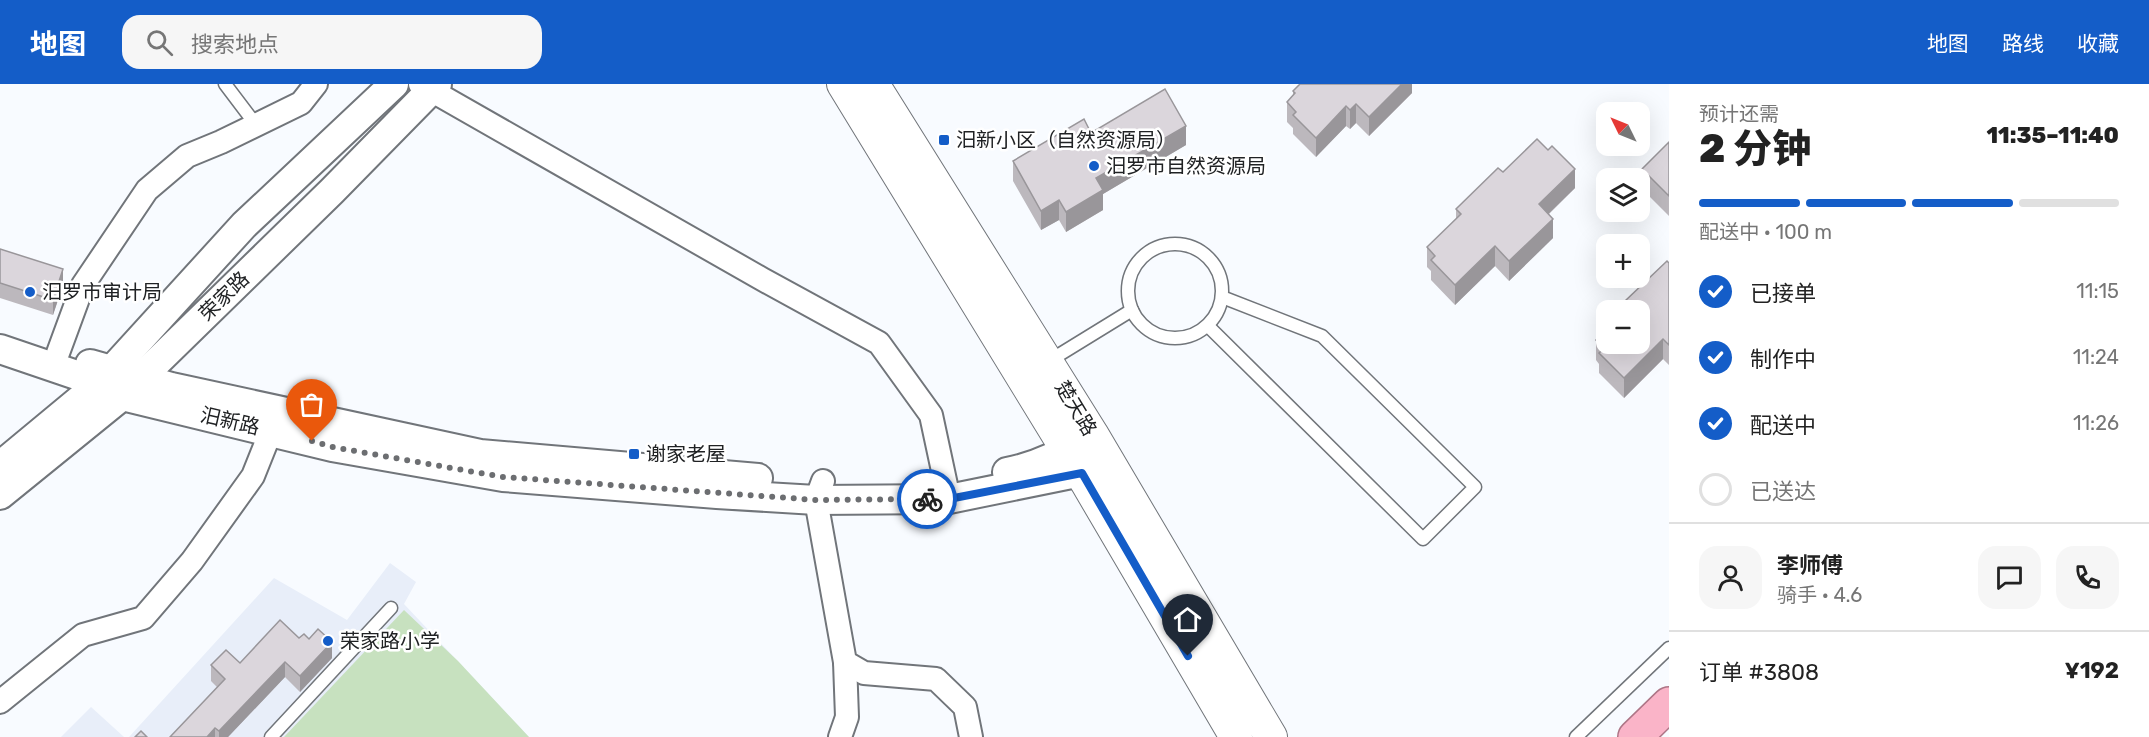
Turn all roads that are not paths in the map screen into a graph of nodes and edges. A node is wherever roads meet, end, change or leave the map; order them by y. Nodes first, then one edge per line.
1 (225, 84) edge
2 (316, 84) edge
3 (394, 84) edge
4 (843, 84) edge
5 (873, 84) edge
6 (429, 86) edge
7 (256, 125) junction
8 (1222, 297) junction
9 (1132, 310) junction
10 (1208, 326) junction
11 (0, 332) edge
12 (0, 349) edge
13 (58, 353) junction
14 (1036, 369) junction
15 (118, 382) junction
16 (271, 431) junction
17 (1088, 456) junction
18 (0, 466) edge
19 (820, 491) junction
20 (948, 491) junction
21 (0, 495) edge
22 (391, 608) dead end
23 (1669, 648) edge
24 (845, 662) junction
25 (0, 702) edge
26 (1669, 704) edge
27 (271, 737) edge
28 (840, 737) edge
29 (971, 737) edge
30 (1236, 737) edge
31 (1271, 737) edge
32 (1576, 737) edge
33 (1635, 737) edge

1 - 7 lane
2 - 7 street
3 - 15 street
4 - 14 main road, 楚天路
5 - 14 main road, 楚天路
6 - 15 street, 荣家路
6 - 20 street
7 - 13 street
8 - 9 lane
8 - 10 lane
8 - 10 lane
9 - 10 lane
9 - 14 lane
11 - 13 street
12 - 15 street, 汨新路
13 - 15 street
14 - 17 main road, 楚天路
15 - 16 street, 汨新路
15 - 18 street, 荣家路
15 - 19 street
15 - 21 street, 荣家路
16 - 19 street, 汨新路
16 - 25 street
17 - 20 street, 汨新路
17 - 30 main road, 楚天路
17 - 31 main road, 楚天路
19 - 20 street, 汨新路
19 - 24 street
22 - 27 lane
23 - 32 lane
24 - 28 street
24 - 29 street
26 - 33 highway

